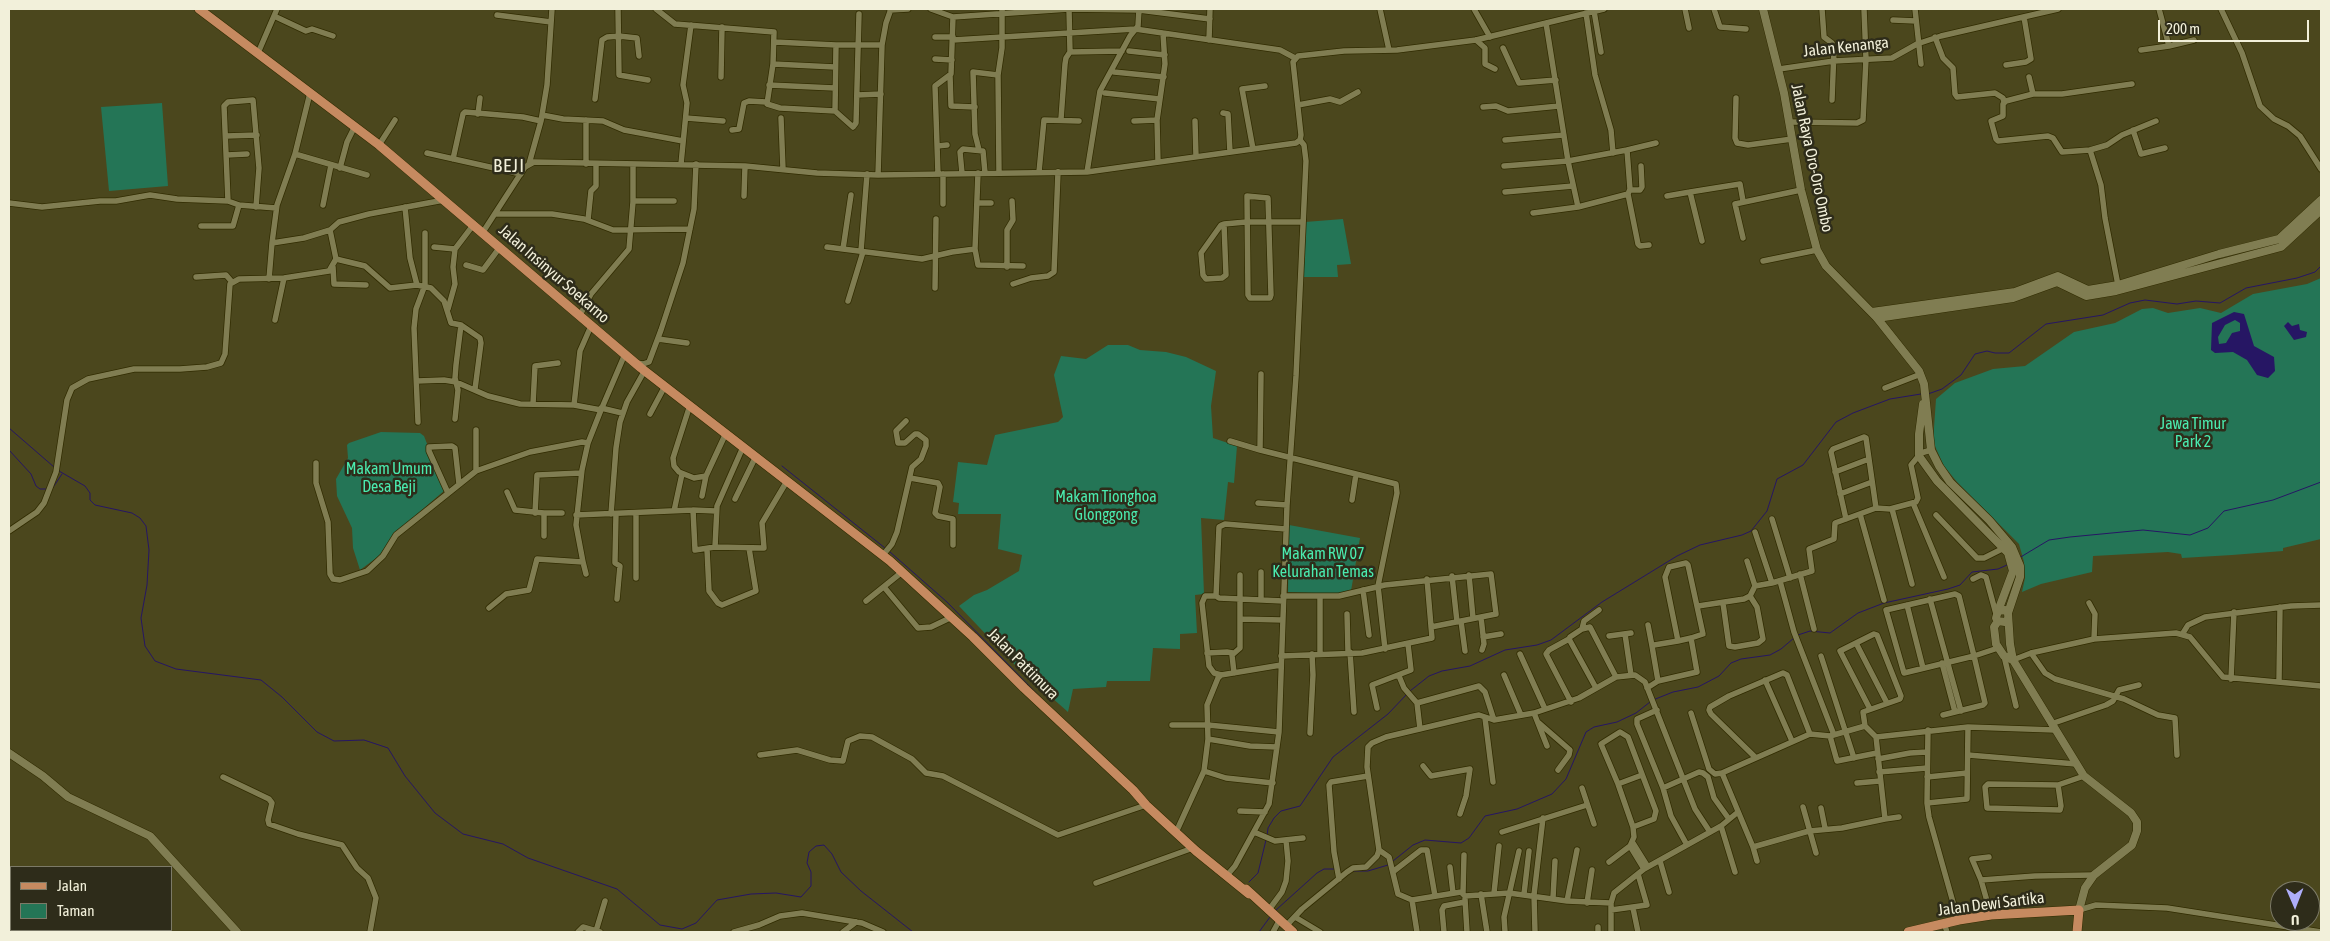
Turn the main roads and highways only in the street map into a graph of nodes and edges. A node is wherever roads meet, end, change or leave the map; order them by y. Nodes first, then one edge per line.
1 (199, 9) edge
2 (1763, 9) edge
3 (2321, 200) edge
4 (2321, 210) edge
5 (2173, 272) junction
6 (2161, 275) junction
7 (2017, 294) junction
8 (1875, 315) junction
9 (1924, 394) junction
10 (887, 554) joint
11 (2015, 561) junction
12 (1997, 615) junction
13 (2008, 617) junction
14 (2013, 660) junction
15 (9, 753) edge
16 (1133, 790) junction
17 (1249, 894) junction
18 (2079, 910) junction
19 (1286, 920) edge
20 (237, 932) edge
21 (1908, 932) edge
22 (2076, 932) edge

1 - 10 main road, Jalan Insinyur Soekarno
2 - 8 main road, Jalan Raya Oro-Oro Ombo
3 - 5 main road
4 - 5 main road
5 - 6 main road
6 - 7 main road
6 - 7 main road
7 - 8 main road
8 - 9 main road, Jalan Raya Oro-Oro Ombo
9 - 11 main road, Jalan Raya Oro-Oro Ombo
9 - 11 main road, Jalan Raya Oro-Oro Ombo
10 - 16 main road, Jalan Pattimura
11 - 12 main road
11 - 13 main road
12 - 13 main road
12 - 13 main road
12 - 14 main road
13 - 14 main road
14 - 18 main road
15 - 20 main road
16 - 17 main road, Jalan Pattimura
16 - 17 main road, Jalan Pattimura
17 - 19 main road, Jalan Pattimura
18 - 21 main road, Jalan Dewi Sartika
18 - 22 main road

